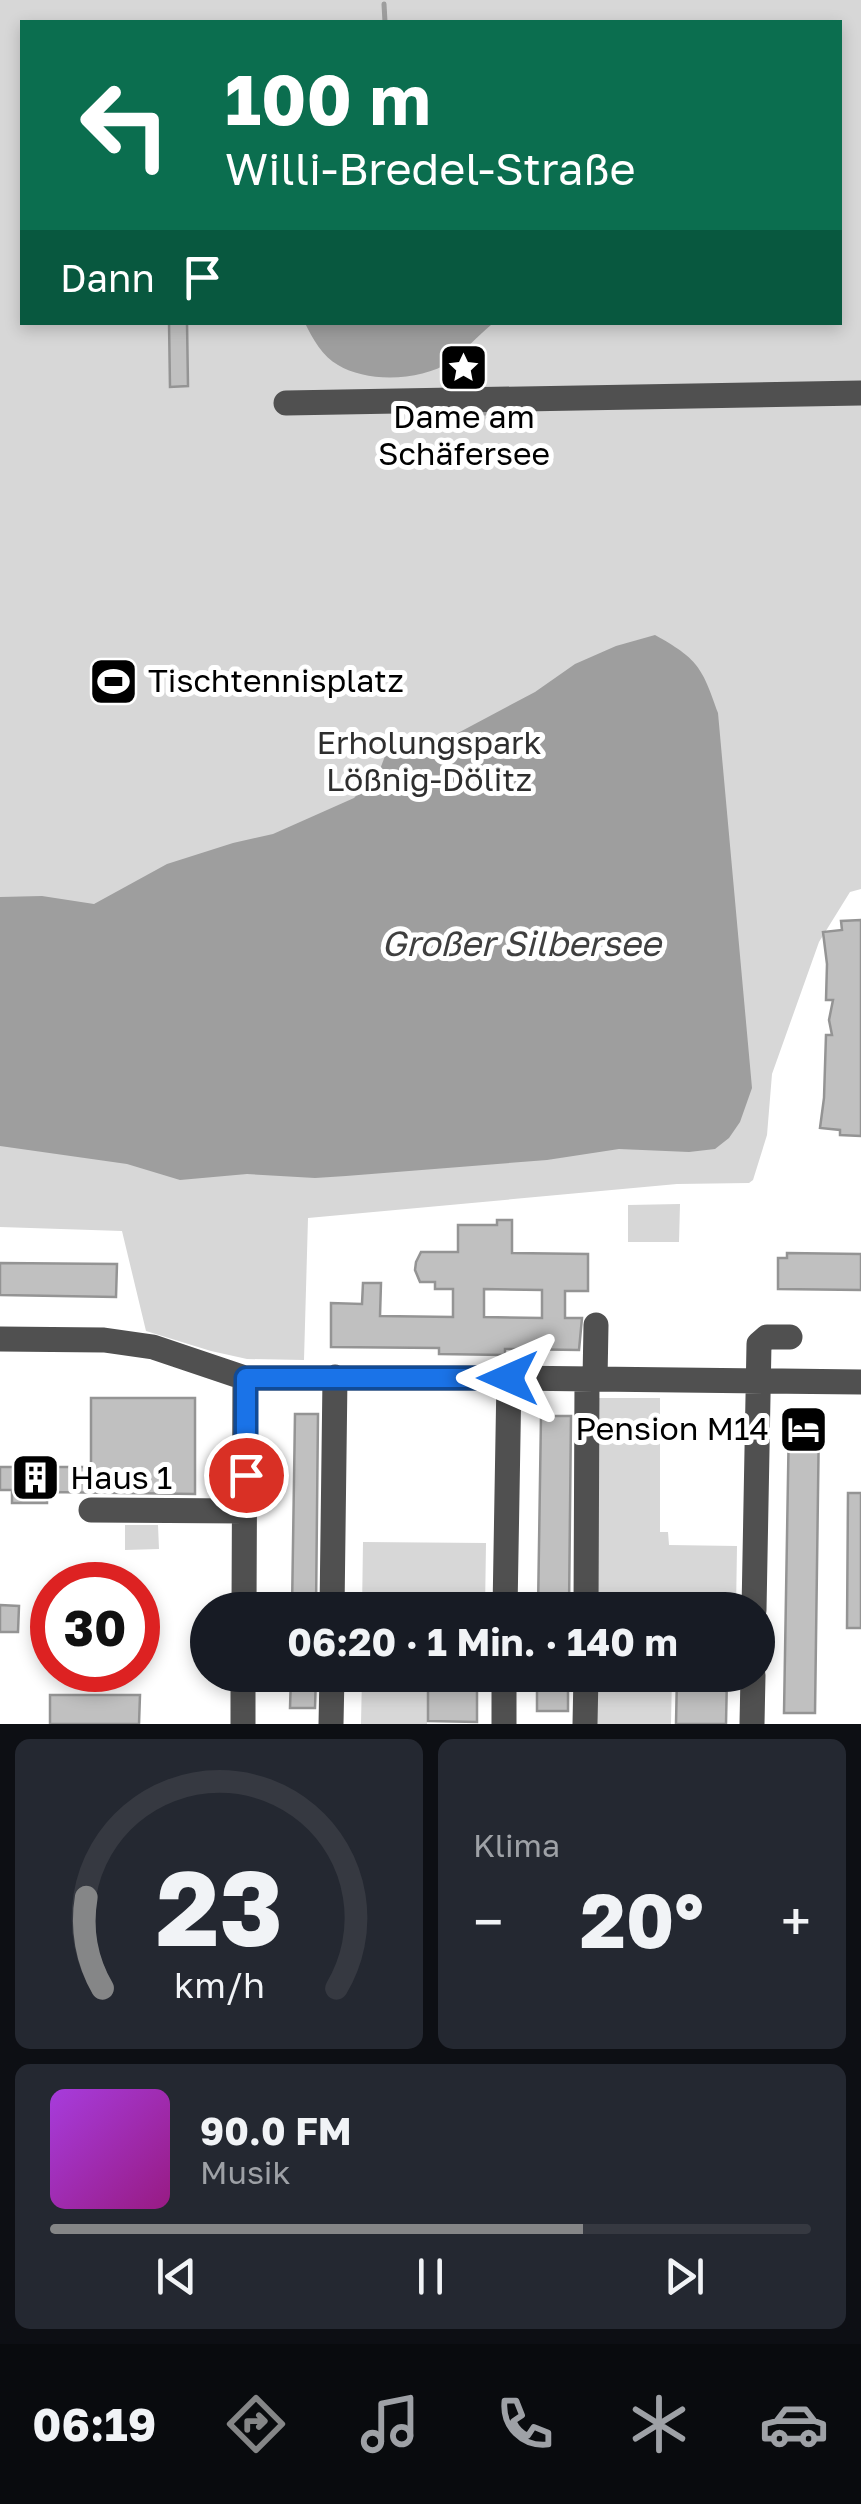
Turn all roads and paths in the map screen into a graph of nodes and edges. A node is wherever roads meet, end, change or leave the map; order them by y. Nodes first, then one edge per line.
1 (861, 393) edge
2 (286, 404) dead end
3 (596, 1325) dead end
4 (790, 1337) dead end
5 (0, 1338) edge
6 (246, 1378) junction
7 (335, 1378) junction
8 (508, 1378) junction
9 (591, 1378) junction
10 (757, 1381) junction
11 (861, 1382) edge
12 (91, 1510) dead end
13 (245, 1510) junction
14 (244, 1592) edge
15 (332, 1592) edge
16 (505, 1592) edge
17 (586, 1592) edge
18 (754, 1592) edge
19 (243, 1692) edge
20 (332, 1692) edge
21 (504, 1692) edge
22 (586, 1692) edge
23 (753, 1692) edge
24 (243, 1724) edge
25 (331, 1724) edge
26 (504, 1724) edge
27 (585, 1724) edge
28 (752, 1724) edge

1 - 2 street
3 - 9 street
4 - 10 street
5 - 6 street
6 - 7 street
6 - 13 street
7 - 8 street
7 - 15 street
8 - 9 street
8 - 16 street
9 - 10 street
9 - 17 street
10 - 11 street
10 - 18 street
12 - 13 street
13 - 14 street
19 - 24 street
20 - 25 street
21 - 26 street
22 - 27 street
23 - 28 street

